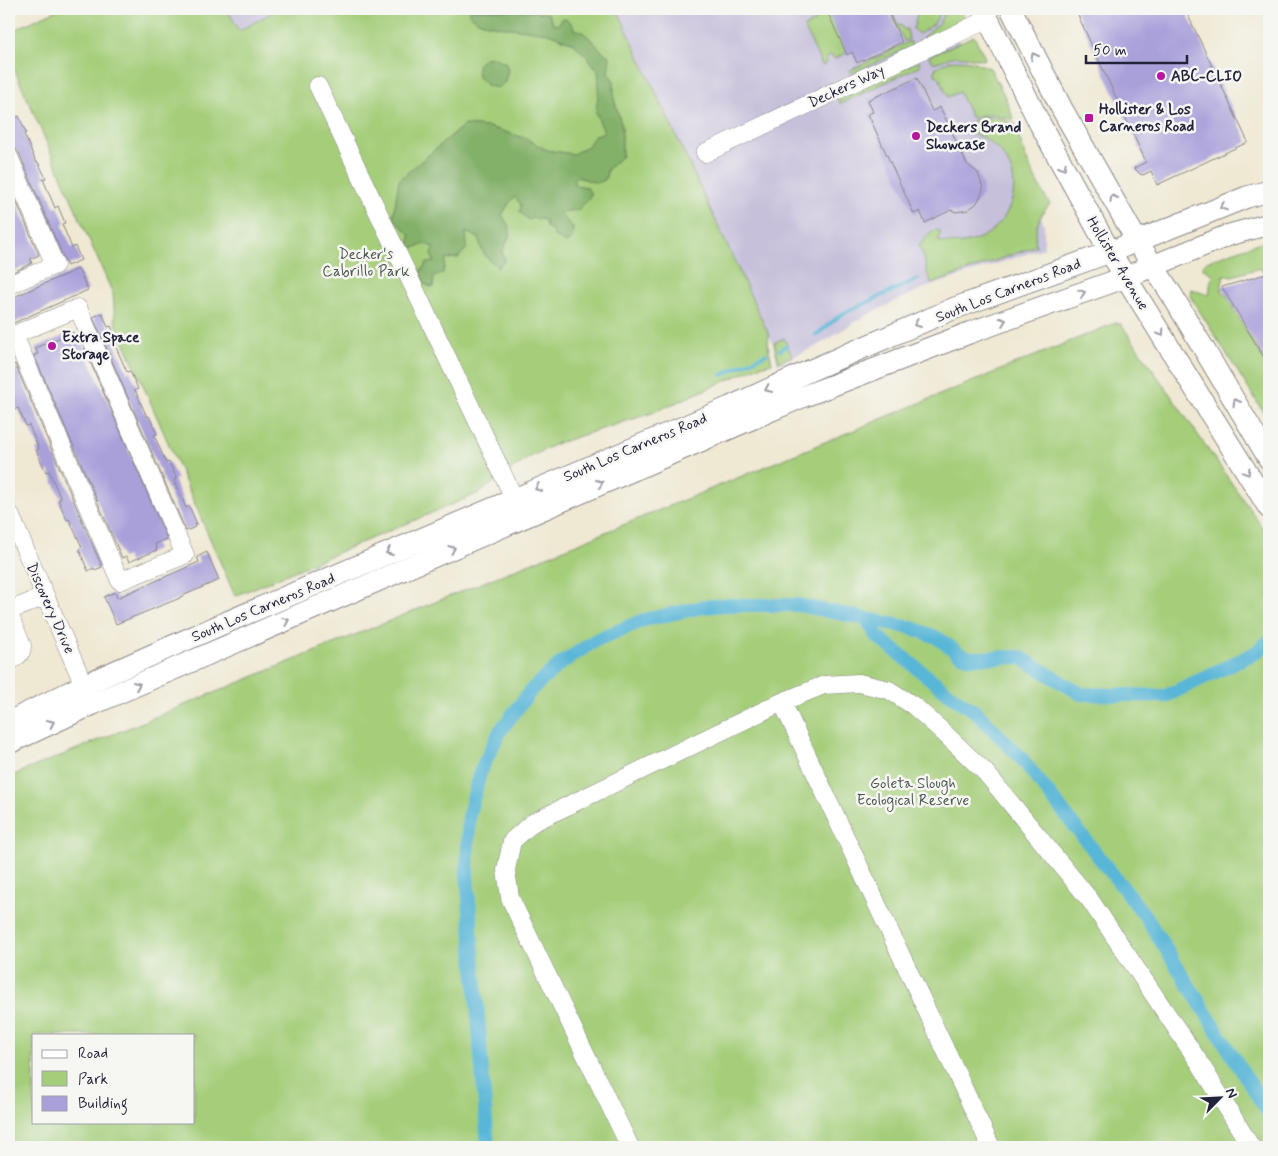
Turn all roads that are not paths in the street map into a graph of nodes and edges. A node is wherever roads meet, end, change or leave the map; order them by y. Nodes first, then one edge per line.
1 (1011, 9) edge
2 (985, 14) edge
3 (318, 86) dead end
4 (705, 153) dead end
5 (9, 157) edge
6 (1269, 191) edge
7 (1269, 224) edge
8 (1137, 241) junction
9 (1110, 252) junction
10 (1153, 266) junction
11 (1126, 277) junction
12 (9, 285) edge
13 (11, 336) edge
14 (1269, 459) edge
15 (514, 498) junction
16 (1269, 508) edge
17 (9, 512) edge
18 (45, 596) junction
19 (9, 612) edge
20 (9, 661) edge
21 (84, 685) junction
22 (782, 702) junction
23 (93, 704) junction
24 (9, 722) edge
25 (9, 743) edge
26 (630, 1147) edge
27 (991, 1147) edge
28 (1251, 1147) edge

8 -> 1 main road, Hollister Avenue
2 - 4 street, Deckers Way
2 -> 9 main road, Hollister Avenue
3 - 15 street
5 - 12 street
6 -> 8 main road, South Los Carneros Road
7 - 10 main road, South Los Carneros Road
8 - 9 main road, South Los Carneros Road
8 - 10 main road, Hollister Avenue
9 - 11 main road, Hollister Avenue
9 -> 15 main road, South Los Carneros Road
10 - 11 main road, South Los Carneros Road
14 -> 10 main road, Hollister Avenue
11 -> 16 main road, Hollister Avenue
23 -> 11 main road, South Los Carneros Road
13 - 13 street
15 -> 21 main road, South Los Carneros Road
17 - 18 street, Discovery Drive
18 - 19 street
18 - 21 street, Discovery Drive
19 - 20 street
21 - 23 street, Discovery Drive
21 - 24 main road, South Los Carneros Road
22 - 26 street
22 - 27 street
22 - 28 street
25 -> 23 main road, South Los Carneros Road

